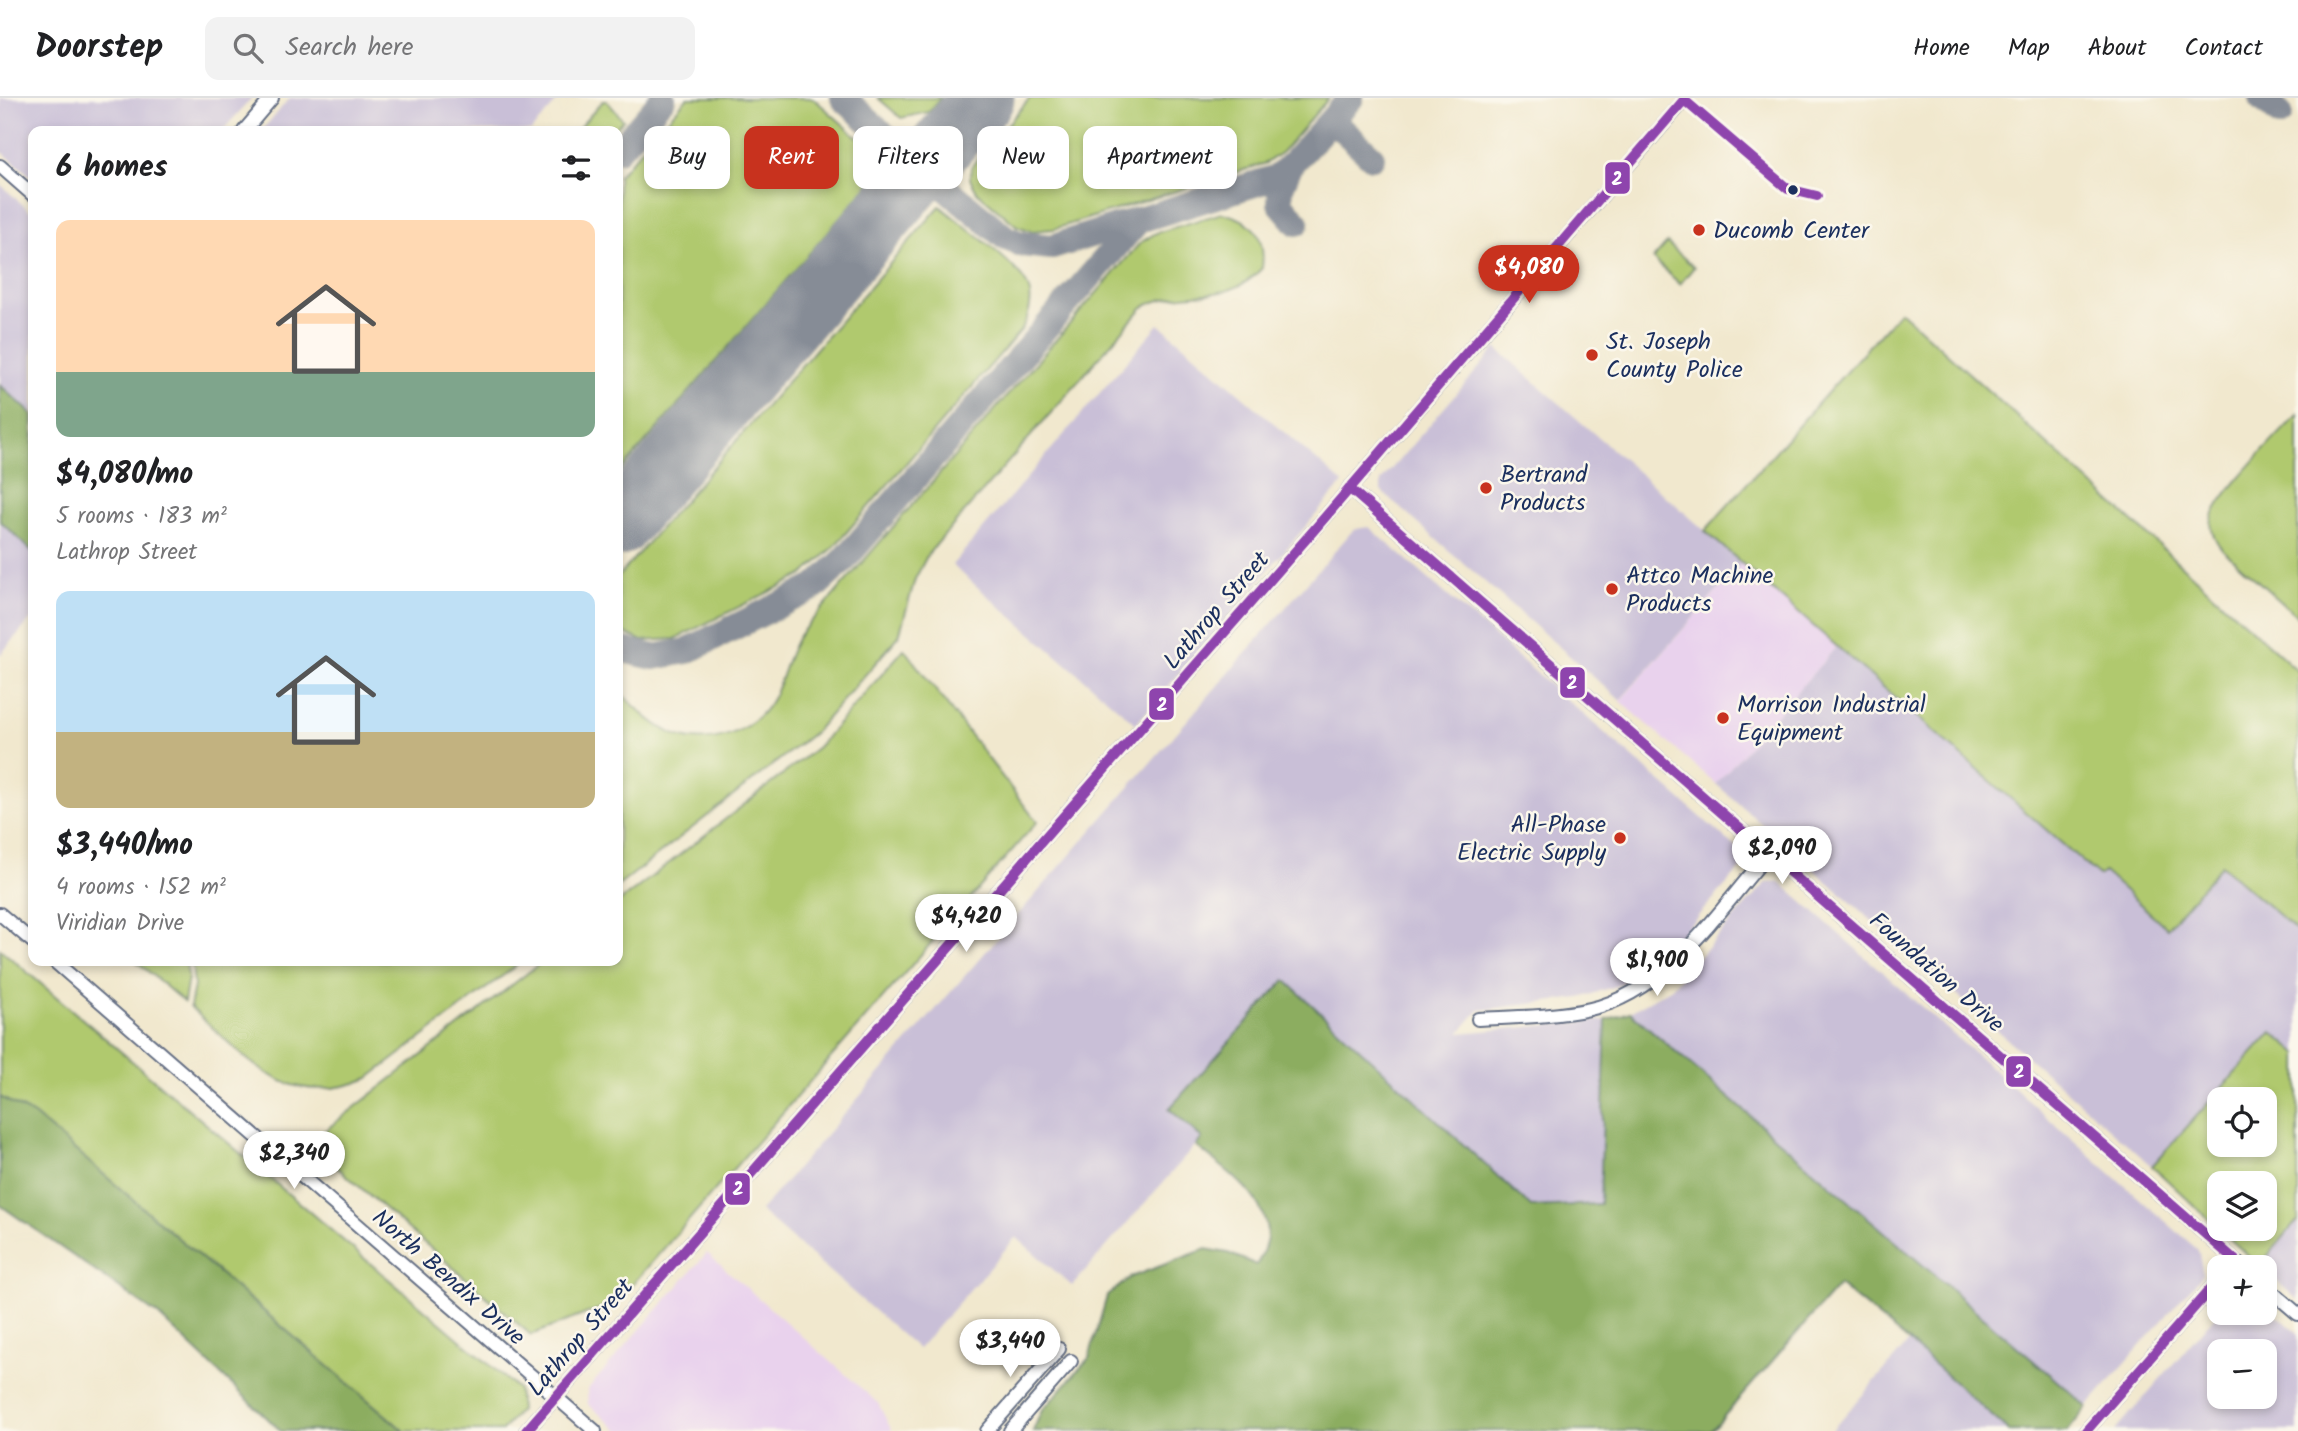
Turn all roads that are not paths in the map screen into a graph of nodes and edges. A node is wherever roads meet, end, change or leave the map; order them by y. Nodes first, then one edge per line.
1 (272, 98) edge
2 (1686, 98) edge
3 (248, 126) edge
4 (0, 166) edge
5 (28, 191) edge
6 (1349, 488) junction
7 (1769, 853) junction
8 (0, 914) edge
9 (28, 938) edge
10 (60, 966) edge
11 (1478, 1019) dead end
12 (2225, 1255) edge
13 (2207, 1293) edge
14 (2277, 1297) edge
15 (2298, 1314) edge
16 (1059, 1349) dead end
17 (1071, 1361) dead end
18 (556, 1397) junction
19 (526, 1431) edge
20 (596, 1431) edge
21 (987, 1431) edge
22 (1010, 1431) edge
23 (2086, 1431) edge

1 - 3 street
2 - 6 street, Lathrop Street
4 - 5 street
6 - 7 street, Foundation Drive
6 - 18 street, Lathrop Street
7 - 11 street
7 - 12 street, Foundation Drive
8 - 9 street
10 - 18 street, North Bendix Drive
13 - 23 street
14 - 15 street
16 - 21 street
17 - 22 street
18 - 19 street, Lathrop Street
18 - 20 street, North Bendix Drive

